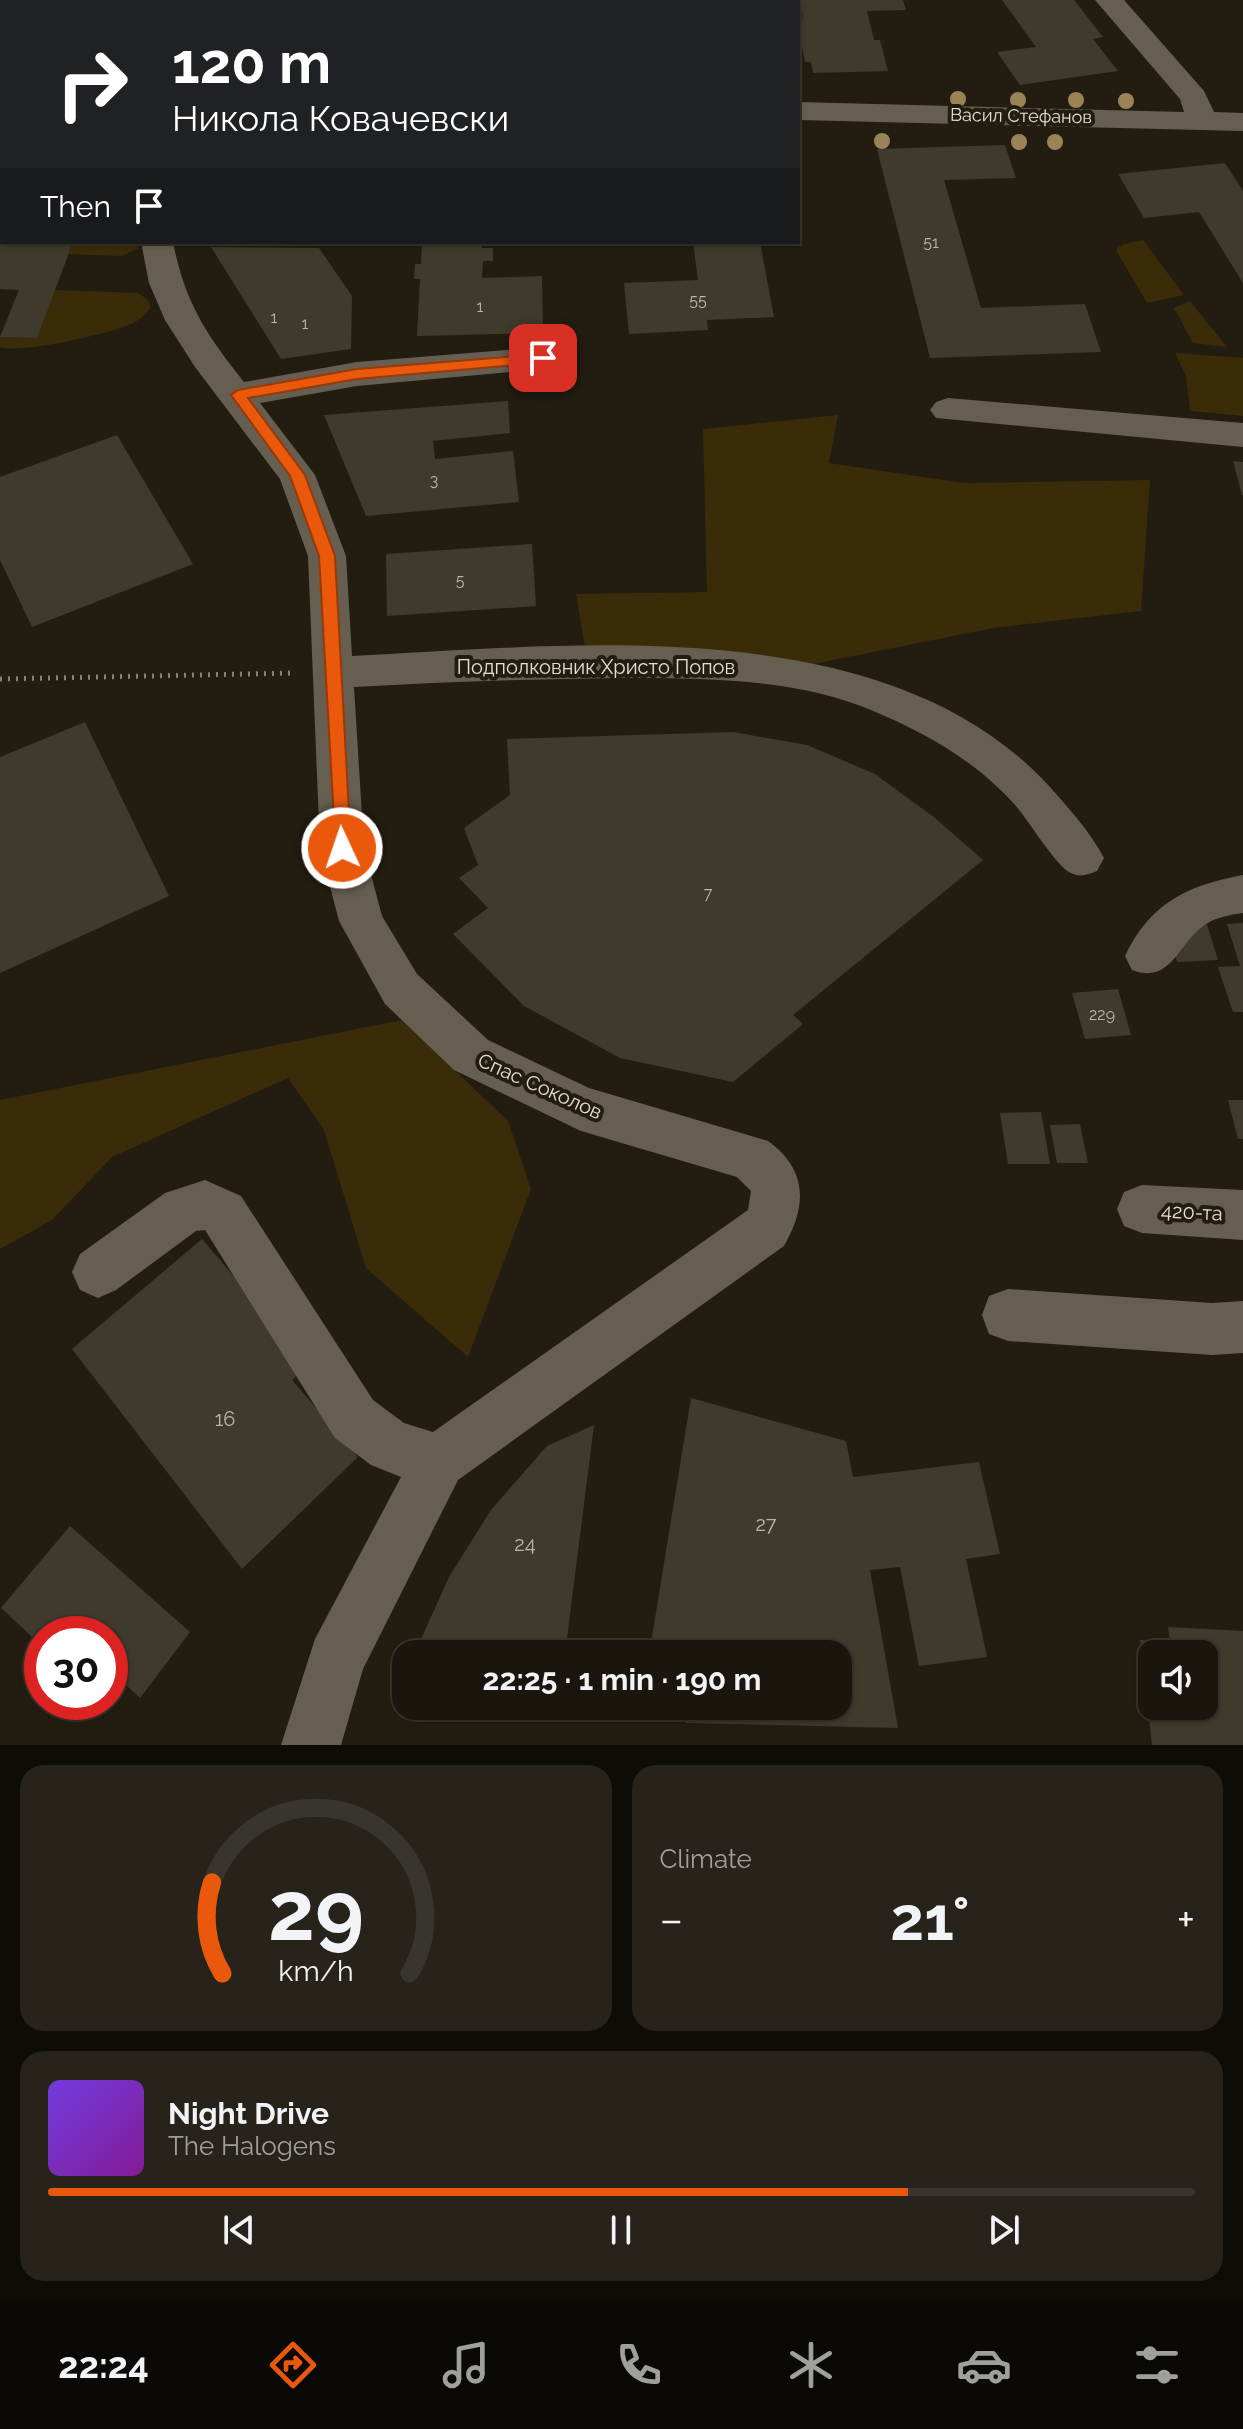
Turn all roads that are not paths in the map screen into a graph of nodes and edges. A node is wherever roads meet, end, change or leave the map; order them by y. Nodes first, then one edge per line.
1 (1109, 0) edge
2 (800, 111) edge
3 (1230, 126) edge
4 (157, 244) edge
5 (543, 358) dead end
6 (238, 395) junction
7 (948, 410) dead end
8 (1243, 435) edge
9 (333, 672) junction
10 (1082, 858) dead end
11 (1243, 894) edge
12 (1148, 956) dead end
13 (1142, 1209) dead end
14 (1243, 1215) edge
15 (98, 1272) dead end
16 (1008, 1315) dead end
17 (1243, 1327) edge
18 (439, 1461) junction
19 (311, 1745) edge

1 - 3 street
2 - 3 street, Васил Стефанов
4 - 6 street, Спас Соколов
5 - 6 street
6 - 9 street, Спас Соколов
7 - 8 street
9 - 10 street, Подполковник Христо Попов
9 - 18 street, Спас Соколов
11 - 12 street
13 - 14 street, 420-та
15 - 18 street
16 - 17 street
18 - 19 street, Спас Соколов

